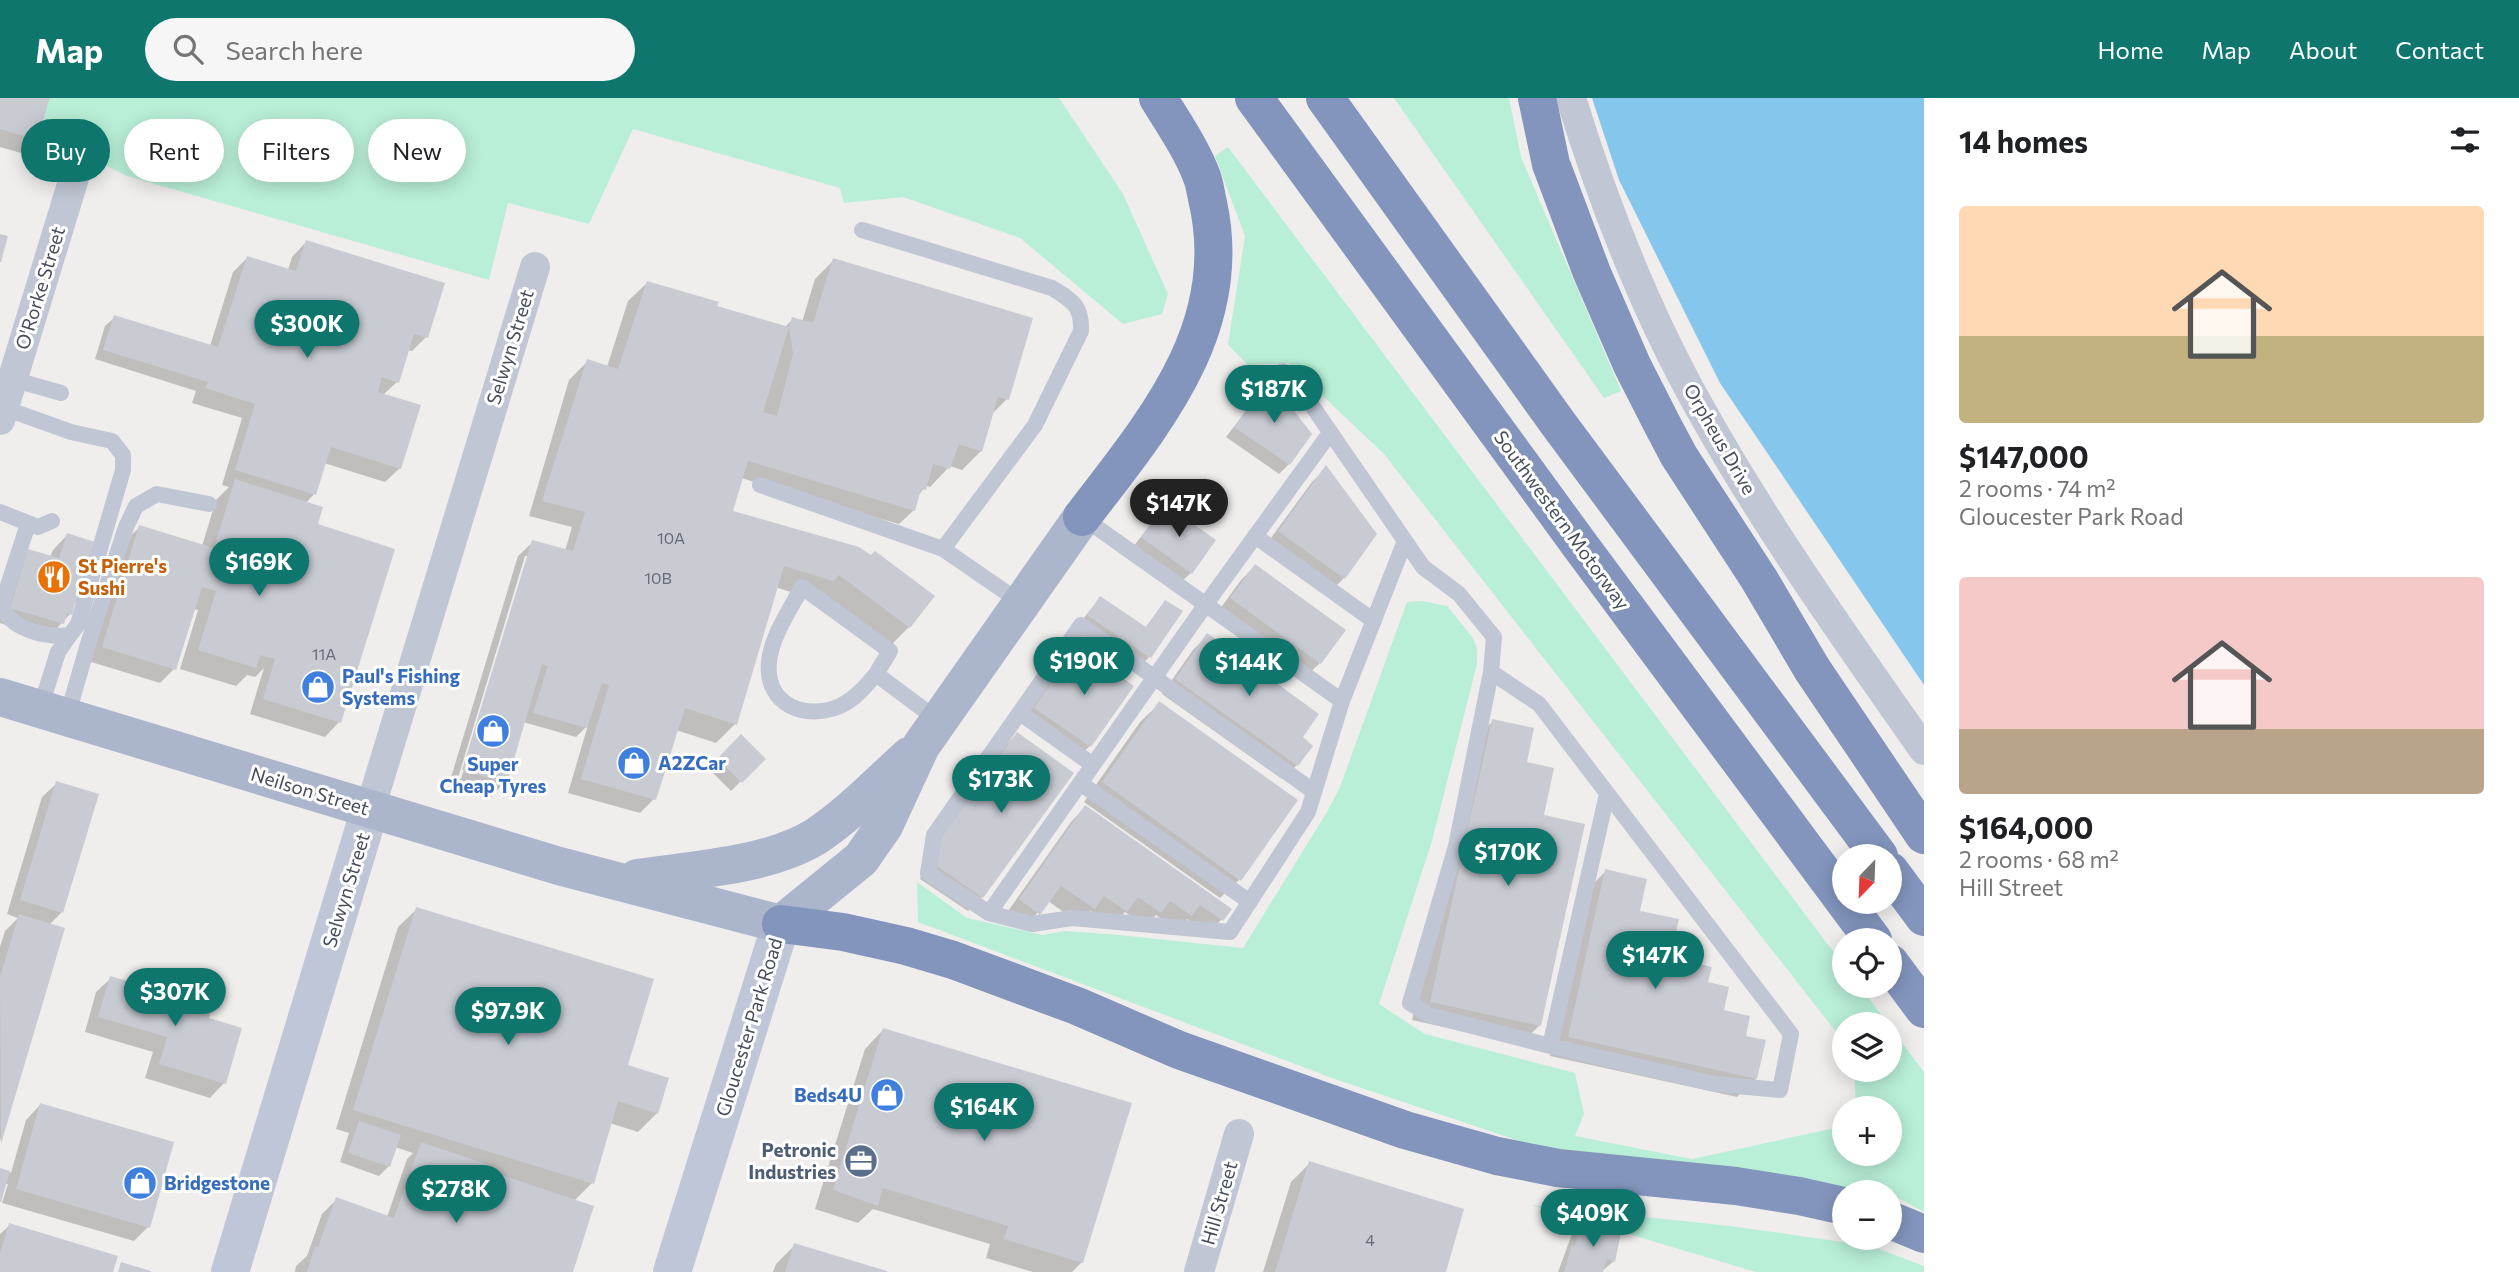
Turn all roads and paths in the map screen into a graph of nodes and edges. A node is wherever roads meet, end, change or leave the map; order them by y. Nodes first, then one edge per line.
1 (1158, 98) edge
2 (1254, 98) edge
3 (1325, 98) edge
4 (1537, 98) edge
5 (1571, 98) edge
6 (73, 182) edge
7 (862, 230) dead end
8 (535, 267) dead end
9 (1283, 371) dead end
10 (12, 379) junction
11 (61, 393) dead end
12 (2, 414) edge
13 (87, 421) dead end
14 (74, 433) junction
15 (1330, 433) junction
16 (760, 485) dead end
17 (209, 504) dead end
18 (0, 512) edge
19 (1082, 517) junction
20 (52, 521) dead end
21 (28, 524) junction
22 (1255, 536) junction
23 (1405, 541) junction
24 (943, 549) junction
25 (1020, 602) junction
26 (1206, 604) junction
27 (1374, 621) junction
28 (70, 635) junction
29 (1491, 672) junction
30 (876, 674) junction
31 (1154, 678) junction
32 (0, 696) edge
33 (1342, 701) junction
34 (54, 713) junction
35 (1020, 713) junction
36 (930, 733) junction
37 (1924, 750) edge
38 (1093, 765) junction
39 (1080, 783) junction
40 (1313, 791) junction
41 (1607, 794) junction
42 (370, 809) junction
43 (1924, 835) edge
44 (814, 837) junction
45 (1870, 844) edge
46 (621, 881) junction
47 (1902, 887) edge
48 (1250, 902) junction
49 (989, 913) junction
50 (1924, 917) edge
51 (781, 923) junction
52 (1864, 928) edge
53 (1902, 979) edge
54 (1924, 1009) edge
55 (1550, 1046) junction
56 (1239, 1133) dead end
57 (1832, 1204) edge
58 (1902, 1225) edge
59 (1924, 1234) edge
60 (230, 1272) edge
61 (672, 1272) edge
62 (1199, 1272) edge

1 - 19 highway
2 - 52 highway, Southwestern Motorway
3 - 45 highway
4 - 43 highway
5 - 37 street, Orpheus Drive
6 - 10 street, O'Rorke Street
7 - 24 lane
8 - 42 street, Selwyn Street
9 - 15 lane
10 - 11 lane
10 - 12 street, O'Rorke Street
12 - 14 lane
13 - 14 lane
14 - 28 lane
15 - 22 lane
15 - 23 lane
16 - 24 lane
17 - 34 lane
18 - 21 lane
19 - 25 main road, Gloucester Park Road
19 - 26 lane
20 - 21 lane
21 - 28 lane
22 - 26 lane
22 - 27 lane
23 - 27 lane
23 - 29 lane
24 - 25 lane
25 - 36 main road, Gloucester Park Road
26 - 31 lane
26 - 33 lane
27 - 33 lane
28 - 34 lane
29 - 41 lane
29 - 55 lane
30 - 30 lane
30 - 36 lane
31 - 35 lane
31 - 38 lane
31 - 40 lane
32 - 34 main road, Neilson Street
33 - 40 lane
34 - 42 main road, Neilson Street
35 - 38 lane
35 - 49 lane
36 - 44 main road, Gloucester Park Road
36 - 51 main road, Gloucester Park Road
38 - 39 lane
39 - 48 lane
39 - 49 lane
40 - 48 lane
41 - 55 lane
41 - 55 lane
42 - 46 main road, Neilson Street
42 - 60 main road, Selwyn Street
44 - 46 main road, Neilson Street
44 - 51 main road
46 - 51 main road, Neilson Street
47 - 50 highway
48 - 49 lane
51 - 57 highway
51 - 61 main road, Gloucester Park Road
53 - 54 highway
56 - 62 street, Hill Street
58 - 59 highway

